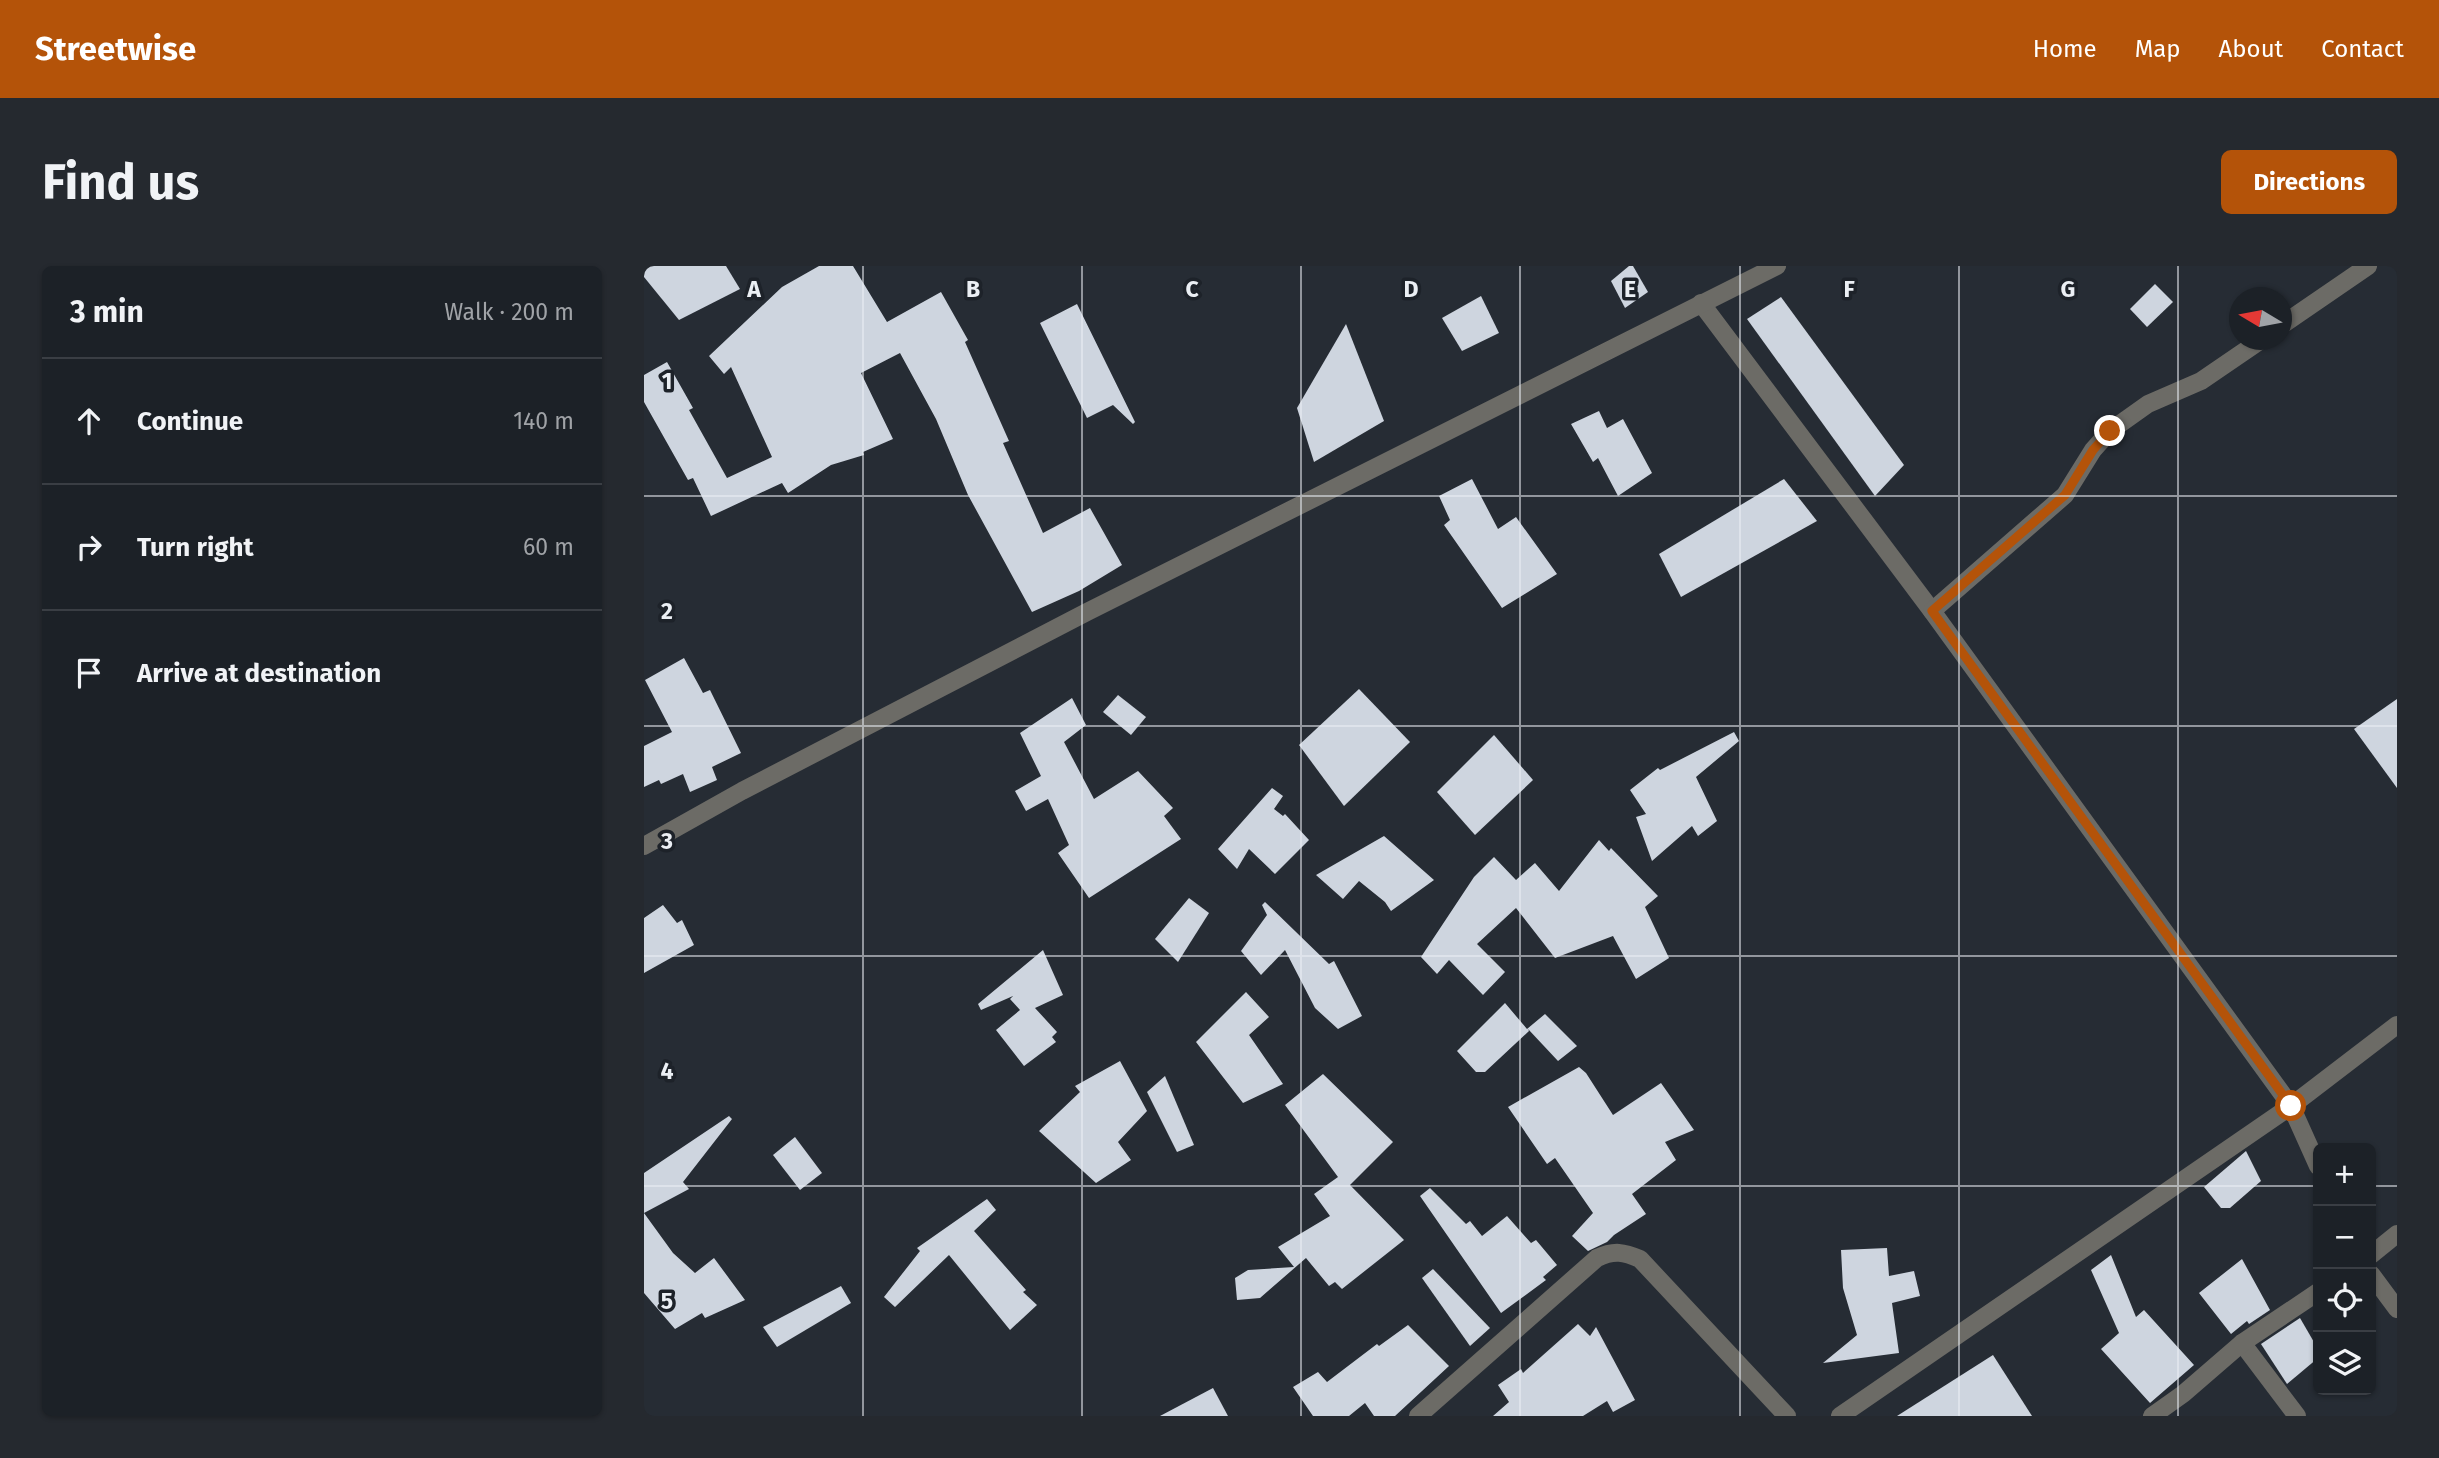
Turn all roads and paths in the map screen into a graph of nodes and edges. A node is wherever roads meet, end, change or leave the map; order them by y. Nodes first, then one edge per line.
1 (1777, 266) edge
2 (2368, 266) edge
3 (1701, 303) junction
4 (2292, 318) edge
5 (2246, 350) edge
6 (1932, 611) junction
7 (644, 846) edge
8 (2397, 1025) edge
9 (2291, 1106) junction
10 (2313, 1155) edge
11 (2397, 1234) edge
12 (2376, 1251) edge
13 (2376, 1281) edge
14 (2313, 1295) edge
15 (2397, 1309) edge
16 (2242, 1343) junction
17 (1418, 1416) edge
18 (1787, 1416) edge
19 (1840, 1416) edge
20 (2152, 1416) edge
21 (2297, 1416) edge

1 - 3 street
2 - 4 street
3 - 6 street
3 - 7 street
5 - 6 street
6 - 9 street
8 - 9 street
9 - 10 street
9 - 19 street
11 - 12 street
13 - 15 street
14 - 16 street
16 - 20 street
16 - 21 street
17 - 18 street

